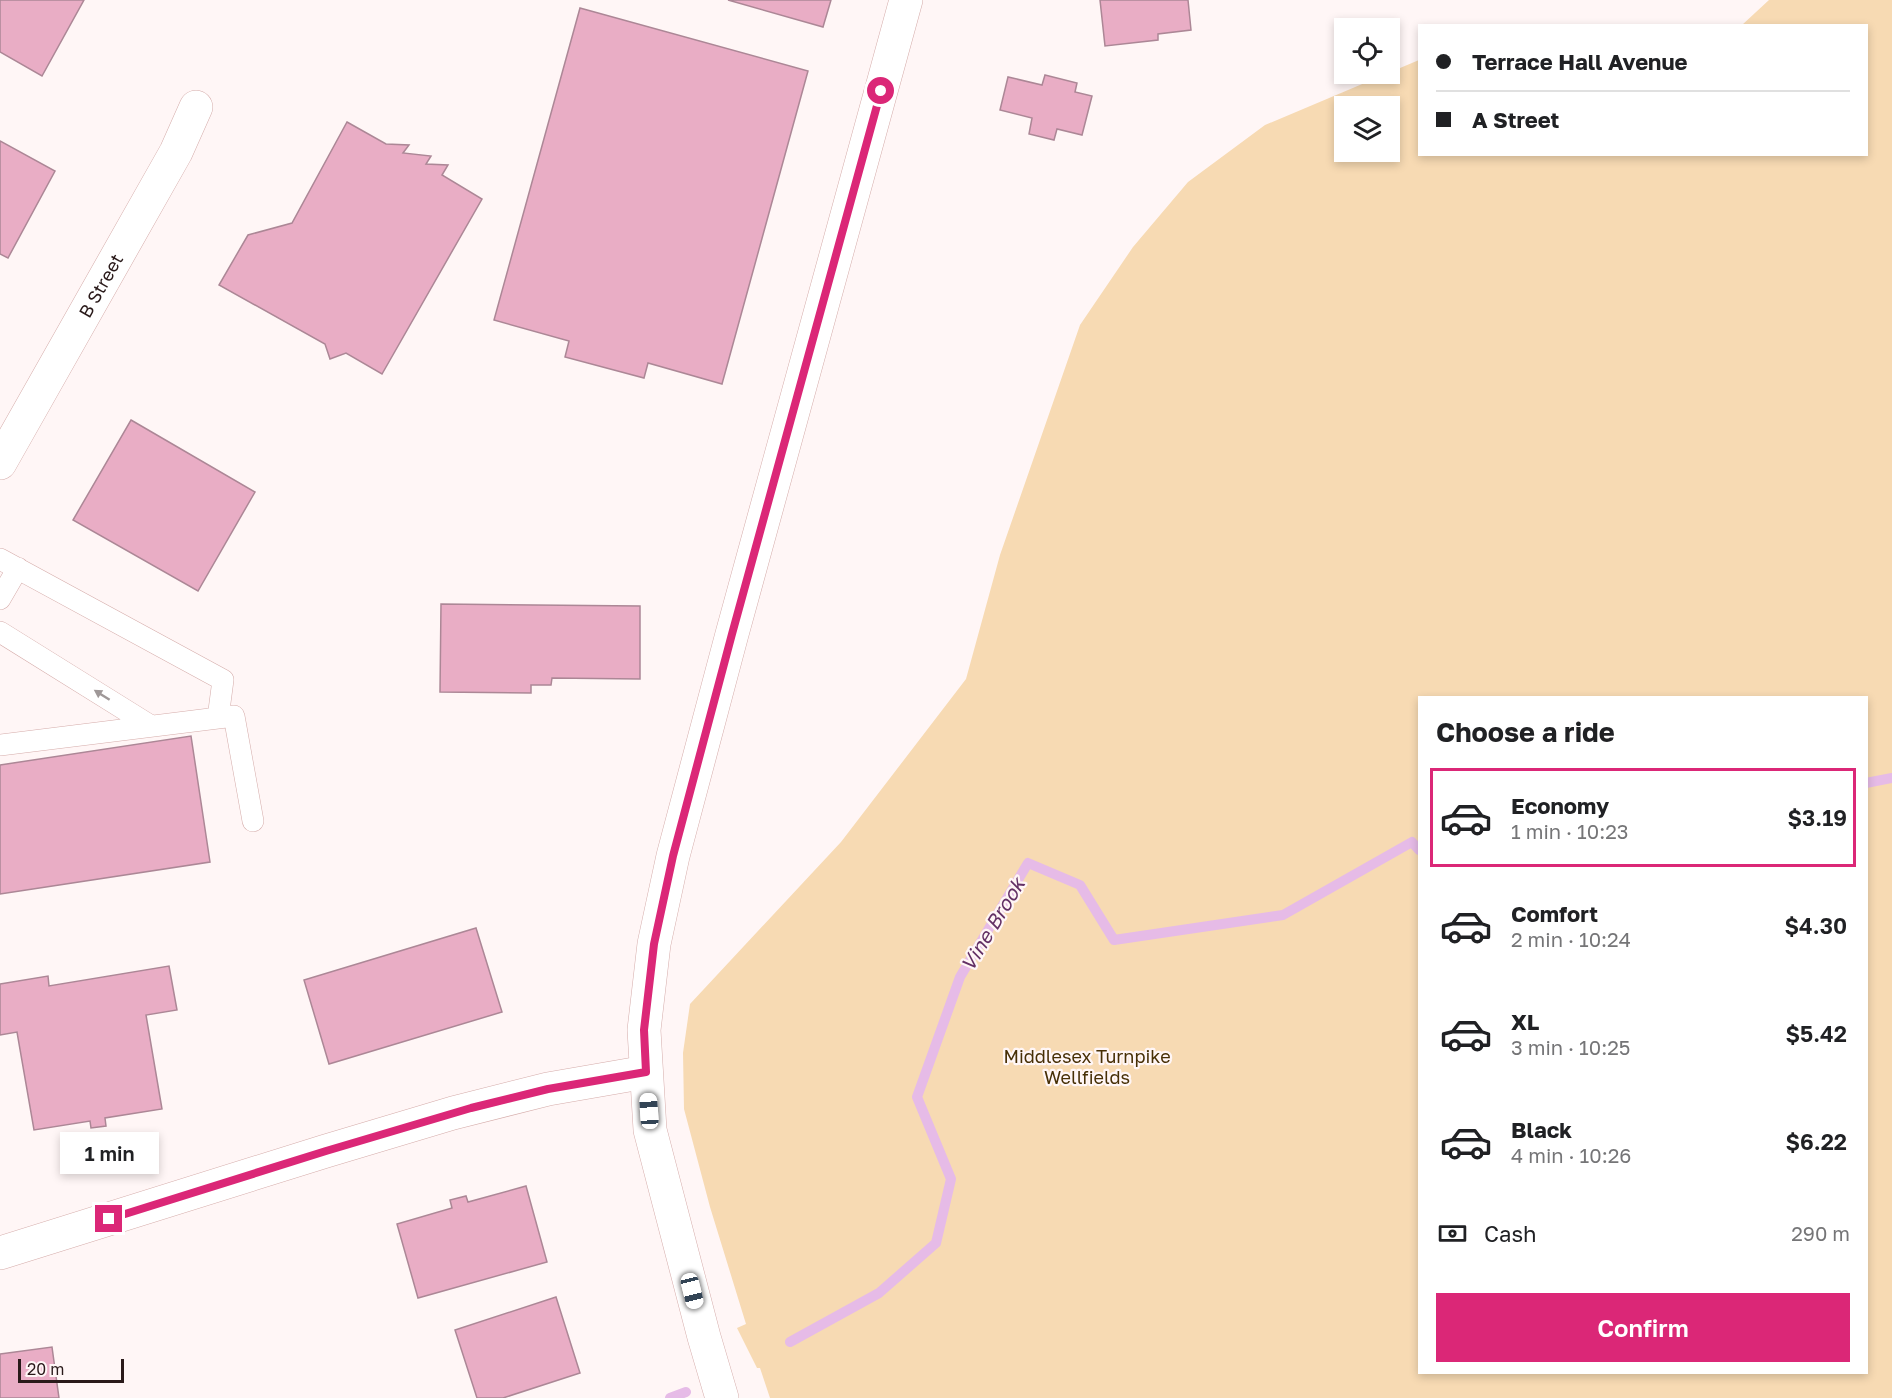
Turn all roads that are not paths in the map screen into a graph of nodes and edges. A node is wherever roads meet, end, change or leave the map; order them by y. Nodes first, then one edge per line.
1 (906, 0) edge
2 (196, 106) dead end
3 (0, 463) edge
4 (9, 564) edge
5 (0, 599) edge
6 (0, 632) edge
7 (218, 718) junction
8 (151, 726) junction
9 (0, 746) edge
10 (253, 821) dead end
11 (646, 1072) junction
12 (0, 1253) edge
13 (722, 1398) edge

1 - 11 main road
2 - 3 main road, B Street
4 - 5 lane
4 - 7 lane
8 -> 6 lane
7 - 8 lane
7 - 10 lane
8 - 9 lane
11 - 12 main road
11 - 13 main road

